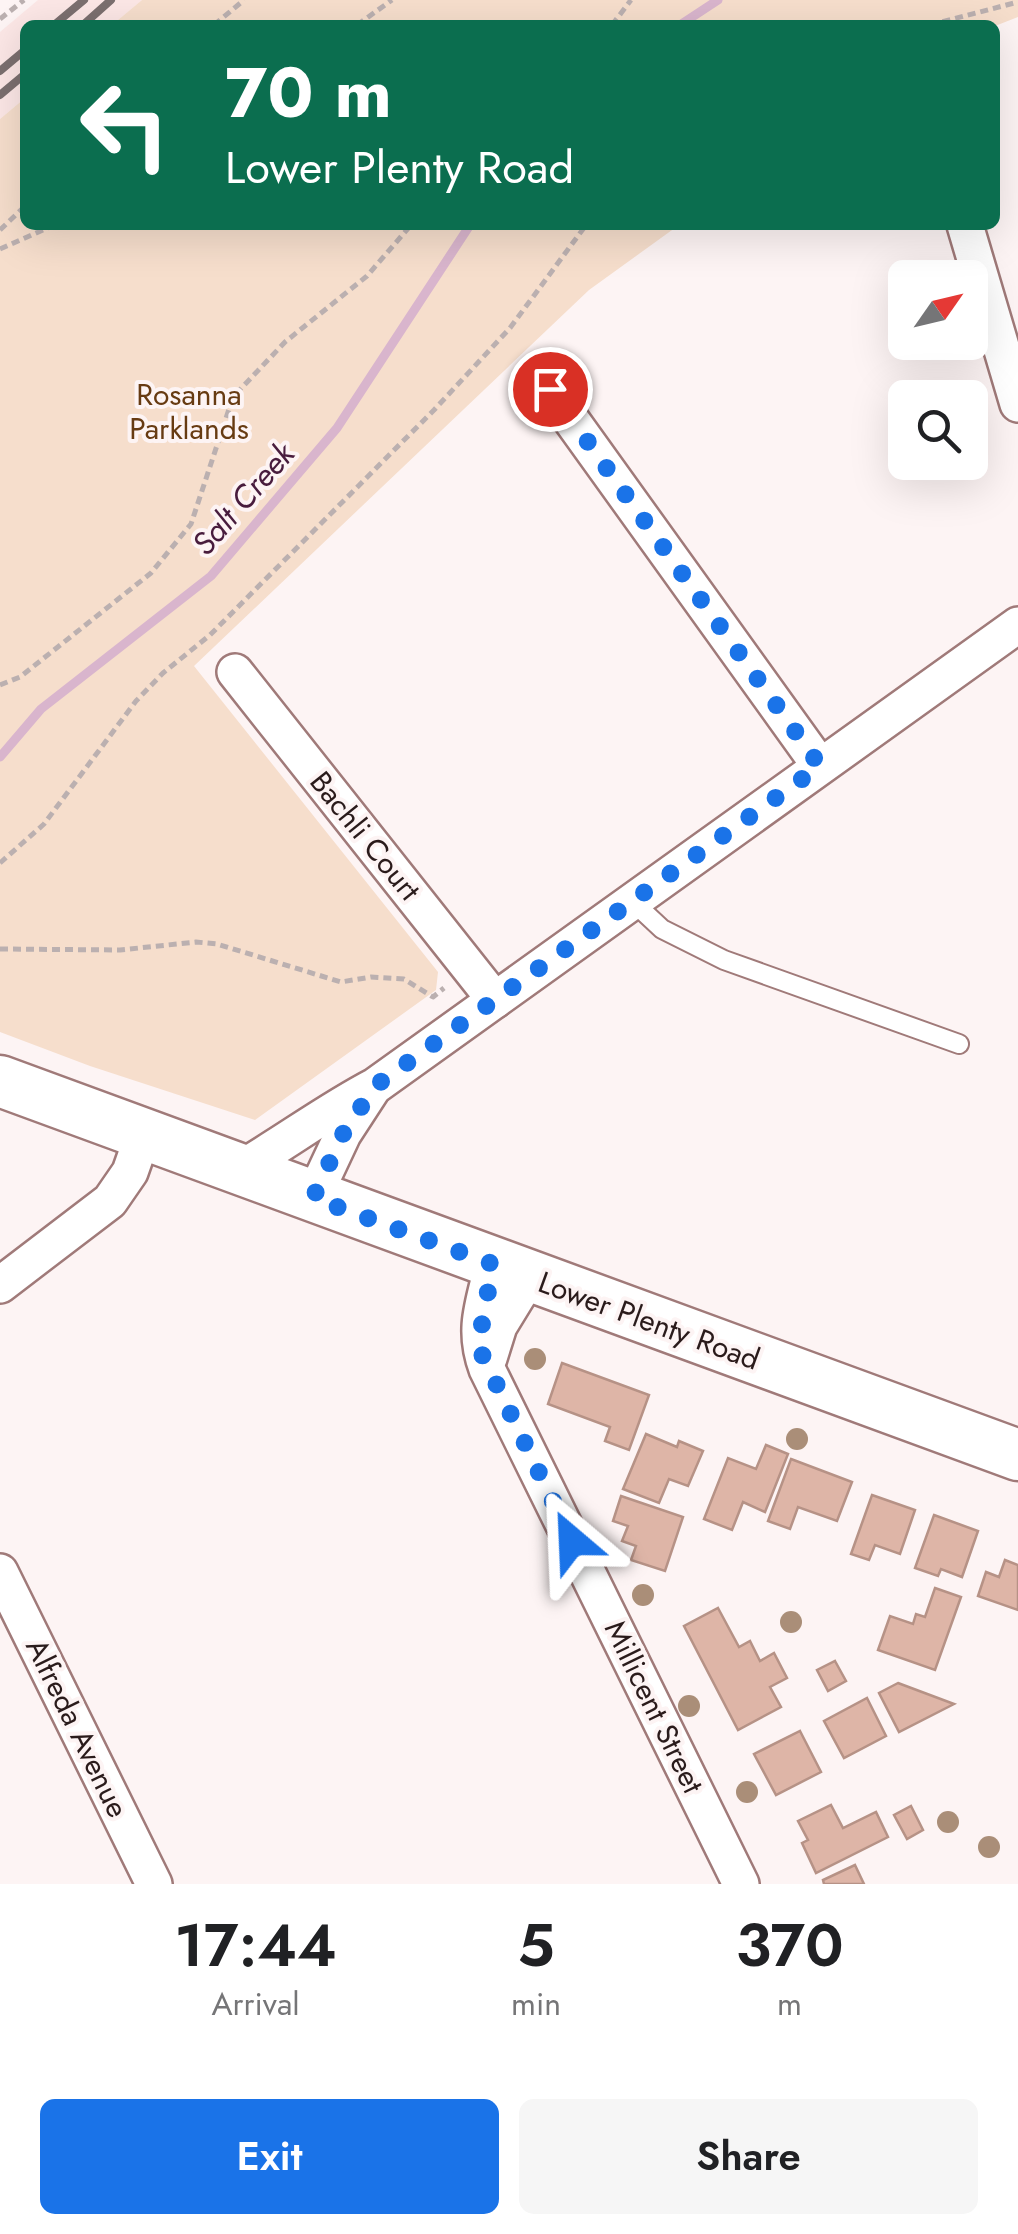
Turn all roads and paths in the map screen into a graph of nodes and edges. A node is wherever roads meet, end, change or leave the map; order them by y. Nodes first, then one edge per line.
1 (24, 0) edge
2 (244, 0) edge
3 (392, 0) edge
4 (631, 0) edge
5 (1018, 2) edge
6 (0, 19) edge
7 (220, 20) edge
8 (364, 20) edge
9 (616, 20) edge
10 (949, 20) edge
11 (20, 211) edge
12 (0, 230) edge
13 (43, 230) edge
14 (407, 230) edge
15 (582, 230) edge
16 (966, 230) edge
17 (0, 249) edge
18 (550, 389) dead end
19 (1018, 404) edge
20 (1018, 624) edge
21 (235, 672) dead end
22 (0, 685) edge
23 (820, 766) junction
24 (0, 863) edge
25 (632, 901) junction
26 (0, 948) edge
27 (433, 997) dead end
28 (495, 1000) junction
29 (959, 1044) dead end
30 (0, 1081) edge
31 (375, 1086) junction
32 (143, 1135) junction
33 (238, 1170) junction
34 (313, 1198) junction
35 (511, 1270) junction
36 (0, 1286) edge
37 (1018, 1455) edge
38 (0, 1572) edge
39 (154, 1884) edge
40 (741, 1884) edge

1 - 6 path
2 - 7 path
3 - 8 path
4 - 9 path
5 - 10 path
11 - 12 path
13 - 17 path
14 - 22 path
15 - 24 path
16 - 19 street
18 - 23 street
20 - 23 street
21 - 28 street, Bachli Court
23 - 25 street
25 - 28 street
25 - 29 lane
26 - 27 path
28 - 31 street
30 - 32 main road, Lower Plenty Road
31 - 33 street
31 - 34 street
32 - 33 main road, Lower Plenty Road
32 - 36 street
33 - 34 main road, Lower Plenty Road
34 - 35 main road, Lower Plenty Road
35 - 37 main road, Lower Plenty Road
35 - 40 street, Millicent Street
38 - 39 street, Alfreda Avenue

